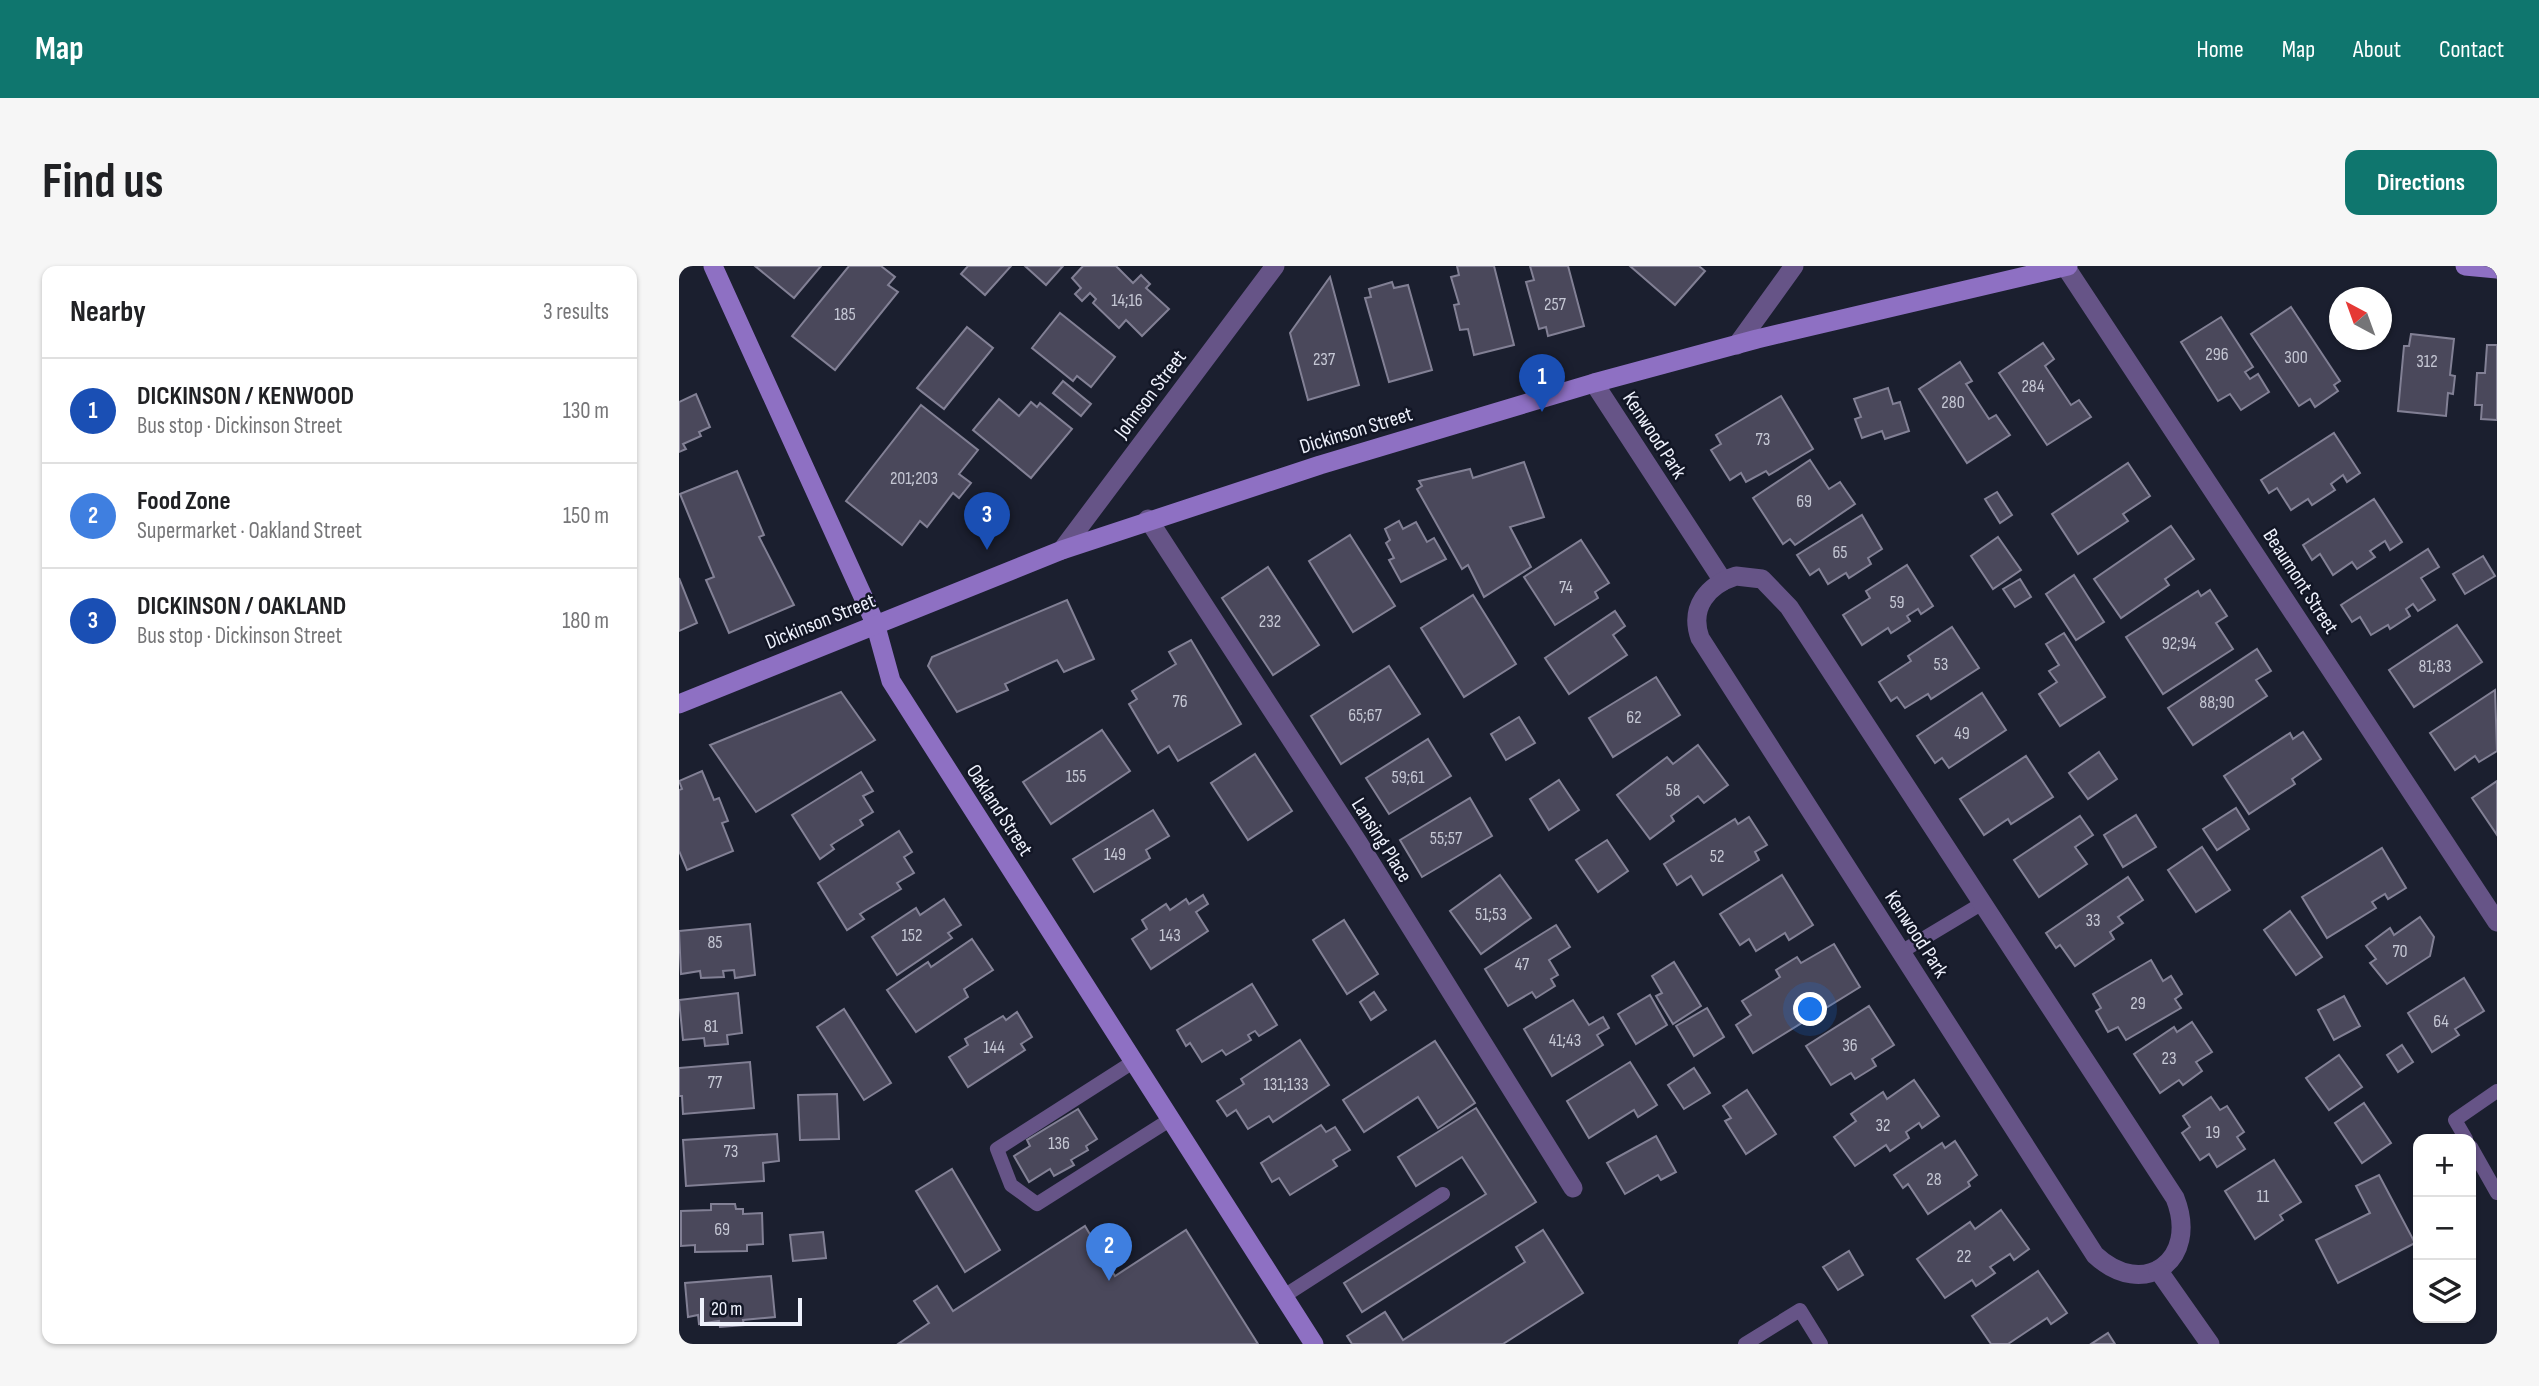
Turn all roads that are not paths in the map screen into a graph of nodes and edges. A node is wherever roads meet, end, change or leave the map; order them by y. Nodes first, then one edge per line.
1 (713, 266) edge
2 (1275, 266) edge
3 (1794, 266) edge
4 (2066, 266) edge
5 (2465, 266) edge
6 (2497, 269) edge
7 (1737, 345) junction
8 (1594, 383) junction
9 (1149, 519) junction
10 (1062, 550) junction
11 (1723, 581) junction
12 (875, 623) junction
13 (679, 704) edge
14 (1981, 904) junction
15 (2496, 919) edge
16 (1901, 952) junction
17 (1133, 1062) junction
18 (2497, 1090) edge
19 (1171, 1119) junction
20 (2463, 1134) edge
21 (2476, 1156) edge
22 (1573, 1188) dead end
23 (2497, 1193) edge
24 (1443, 1194) dead end
25 (2158, 1270) junction
26 (1284, 1297) junction
27 (1314, 1344) edge
28 (1745, 1344) edge
29 (1821, 1344) edge
30 (2210, 1344) edge

1 - 12 main road, Oakland Street
2 - 10 street, Johnson Street
3 - 7 street
4 - 7 main road, Dickinson Street
4 - 15 street, Beaumont Street
5 - 6 main road
7 - 8 main road, Dickinson Street
8 - 9 main road, Dickinson Street
8 - 11 street, Kenwood Park
9 - 10 main road, Dickinson Street
9 - 22 street, Lansing Place
10 - 12 main road, Dickinson Street
11 - 14 street
11 - 16 street, Kenwood Park
12 - 13 main road, Dickinson Street
12 - 17 main road, Oakland Street
14 - 16 lane
14 - 25 street
16 - 25 street, Kenwood Park
17 - 19 main road, Oakland Street
17 - 19 lane
18 - 20 lane
19 - 26 main road, Oakland Street
21 - 23 lane
24 - 26 lane
25 - 30 street
26 - 27 main road, Oakland Street
28 - 29 lane

